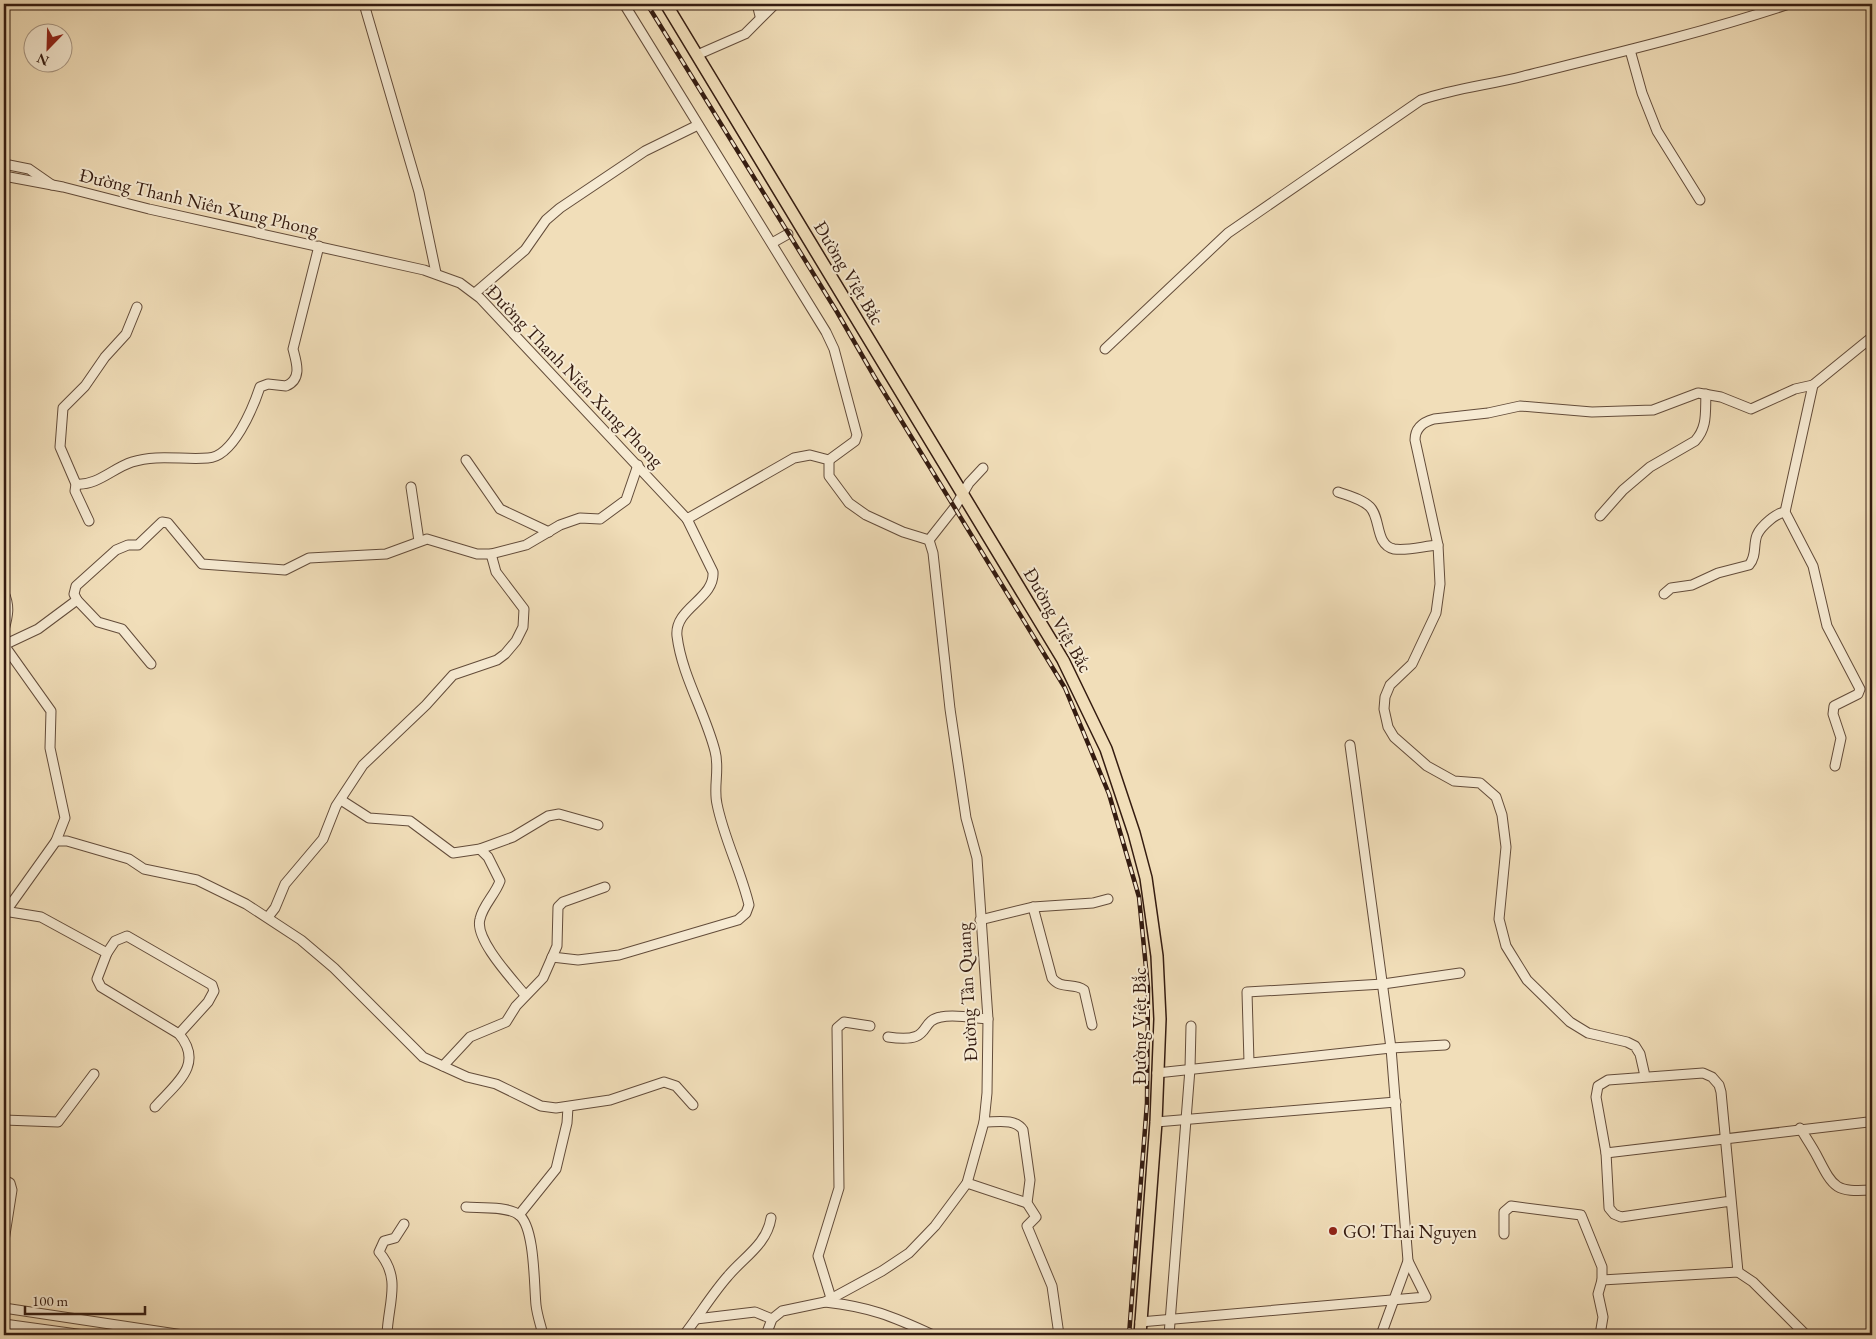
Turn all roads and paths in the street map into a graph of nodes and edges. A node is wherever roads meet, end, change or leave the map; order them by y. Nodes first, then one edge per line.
1 (364, 4) edge
2 (624, 4) edge
3 (666, 4) edge
4 (757, 4) edge
5 (775, 4) edge
6 (1789, 4) edge
7 (760, 16) junction
8 (1630, 50) junction
9 (697, 55) junction
10 (698, 125) junction
11 (4, 164) edge
12 (4, 176) edge
13 (52, 185) junction
14 (1700, 200) dead end
15 (788, 234) dead end
16 (772, 243) junction
17 (319, 246) junction
18 (436, 273) junction
19 (475, 293) junction
20 (137, 307) dead end
21 (1872, 337) edge
22 (1105, 349) dead end
23 (1813, 385) junction
24 (1706, 394) junction
25 (466, 460) dead end
26 (829, 460) junction
27 (638, 465) junction
28 (983, 468) dead end
29 (76, 484) junction
30 (411, 488) dead end
31 (1338, 492) dead end
32 (963, 493) junction
33 (1784, 512) junction
34 (1600, 516) dead end
35 (687, 519) junction
36 (89, 520) dead end
37 (549, 532) junction
38 (929, 540) junction
39 (419, 541) junction
40 (1438, 545) junction
41 (492, 554) junction
42 (4, 593) edge
43 (1664, 594) dead end
44 (76, 600) junction
45 (4, 630) edge
46 (4, 645) edge
47 (151, 664) dead end
48 (1350, 745) dead end
49 (1835, 766) dead end
50 (341, 800) junction
51 (598, 826) dead end
52 (56, 841) junction
53 (480, 849) junction
54 (605, 887) dead end
55 (1108, 899) dead end
56 (1033, 907) junction
57 (5, 911) edge
58 (268, 917) junction
59 (980, 920) junction
60 (106, 953) junction
61 (552, 957) junction
62 (1460, 973) dead end
63 (1383, 984) junction
64 (526, 995) junction
65 (988, 1019) junction
66 (1092, 1025) dead end
67 (870, 1026) dead end
68 (1191, 1026) dead end
69 (179, 1034) junction
70 (888, 1037) dead end
71 (1445, 1045) dead end
72 (1391, 1048) junction
73 (1249, 1062) junction
74 (443, 1066) junction
75 (1190, 1069) junction
76 (1157, 1073) junction
77 (94, 1074) dead end
78 (1645, 1076) junction
79 (1396, 1102) junction
80 (693, 1105) dead end
81 (155, 1107) dead end
82 (568, 1107) junction
83 (4, 1120) edge
84 (1186, 1120) junction
85 (984, 1122) junction
86 (1156, 1122) junction
87 (1868, 1122) dead end
88 (1800, 1128) junction
89 (1726, 1138) junction
90 (1606, 1153) junction
91 (4, 1180) edge
92 (968, 1183) junction
93 (1872, 1190) edge
94 (1732, 1201) junction
95 (1026, 1203) junction
96 (466, 1208) dead end
97 (519, 1215) junction
98 (771, 1218) dead end
99 (404, 1224) dead end
100 (1504, 1234) dead end
101 (4, 1241) edge
102 (1408, 1261) junction
103 (1738, 1272) junction
104 (1602, 1280) junction
105 (828, 1300) junction
106 (1394, 1301) junction
107 (4, 1308) edge
108 (696, 1319) junction
109 (772, 1319) junction
110 (1170, 1319) junction
111 (1140, 1322) junction
112 (4, 1324) edge
113 (143, 1332) edge
114 (84, 1335) edge
115 (182, 1335) edge
116 (387, 1335) edge
117 (544, 1335) edge
118 (684, 1335) edge
119 (766, 1335) edge
120 (933, 1335) edge
121 (1059, 1335) edge
122 (1140, 1335) edge
123 (1169, 1335) edge
124 (1381, 1335) edge
125 (1600, 1335) edge
126 (1806, 1335) edge

1 - 18 street
2 - 10 street
3 - 9 main road, Đường Việt Bắc
4 - 7 street
5 - 7 street
6 - 8 street
7 - 9 street
8 - 14 street
8 - 22 street
9 - 32 main road, Đường Việt Bắc
10 - 16 street
10 - 19 street
11 - 13 street, Đường Thanh Niên Xung Phong
12 - 13 street, Đường Thanh Niên Xung Phong
13 - 17 street, Đường Thanh Niên Xung Phong
15 - 16 street
16 - 26 street
17 - 18 street, Đường Thanh Niên Xung Phong
17 - 29 street
18 - 19 street, Đường Thanh Niên Xung Phong
19 - 27 street, Đường Thanh Niên Xung Phong
20 - 29 street
21 - 23 street
23 - 24 street
23 - 33 street
24 - 34 street
24 - 40 street
25 - 37 street
26 - 35 street
26 - 38 street
27 - 35 street, Đường Thanh Niên Xung Phong
27 - 37 street
28 - 32 street
29 - 36 street
30 - 39 street
31 - 40 street
32 - 38 street
32 - 76 main road, Đường Việt Bắc
33 - 43 street
33 - 49 street
35 - 61 street, Đường Thanh Niên Xung Phong
37 - 41 street
38 - 59 street, Đường Tân Quang
39 - 41 street
39 - 44 street
40 - 78 street
41 - 50 street
42 - 45 street
44 - 46 street
44 - 47 street
46 - 52 street
48 - 63 street
50 - 53 street
50 - 58 street
51 - 53 street
52 - 57 street
52 - 58 street
53 - 64 street
54 - 61 street
55 - 56 street
56 - 59 street
56 - 66 street
57 - 60 street
58 - 74 street
59 - 65 street, Đường Tân Quang
60 - 69 street
60 - 69 street
61 - 64 street
62 - 63 street
63 - 72 street
63 - 73 street
64 - 74 street
65 - 70 street
65 - 85 street, Đường Tân Quang
67 - 105 street
68 - 75 street
69 - 81 street
71 - 72 street
72 - 73 street
72 - 79 street
73 - 75 street
74 - 82 street
75 - 76 street
75 - 84 street
76 - 86 main road, Đường Việt Bắc
77 - 83 street
78 - 89 street
78 - 90 street
79 - 84 street
79 - 102 street
80 - 82 street
82 - 97 street
84 - 86 street
84 - 110 street
85 - 92 street, Đường Tân Quang
85 - 95 street
86 - 111 main road, Đường Việt Bắc
87 - 88 street
88 - 89 street
88 - 93 street
89 - 90 street
89 - 94 street
90 - 94 street
91 - 101 street
92 - 95 street
92 - 105 street, Đường Tân Quang
94 - 103 street
95 - 121 street
96 - 97 street
97 - 117 street
98 - 108 street
99 - 116 street
100 - 104 street
102 - 106 street
102 - 106 street
103 - 104 street
103 - 126 street
104 - 125 street
105 - 109 street, Đường Tân Quang
105 - 120 street
106 - 110 street
106 - 124 street
107 - 113 street
108 - 109 street
108 - 118 street
109 - 119 street
110 - 111 street
110 - 123 street
111 - 122 main road, Đường Việt Bắc
112 - 114 street
113 - 115 street

